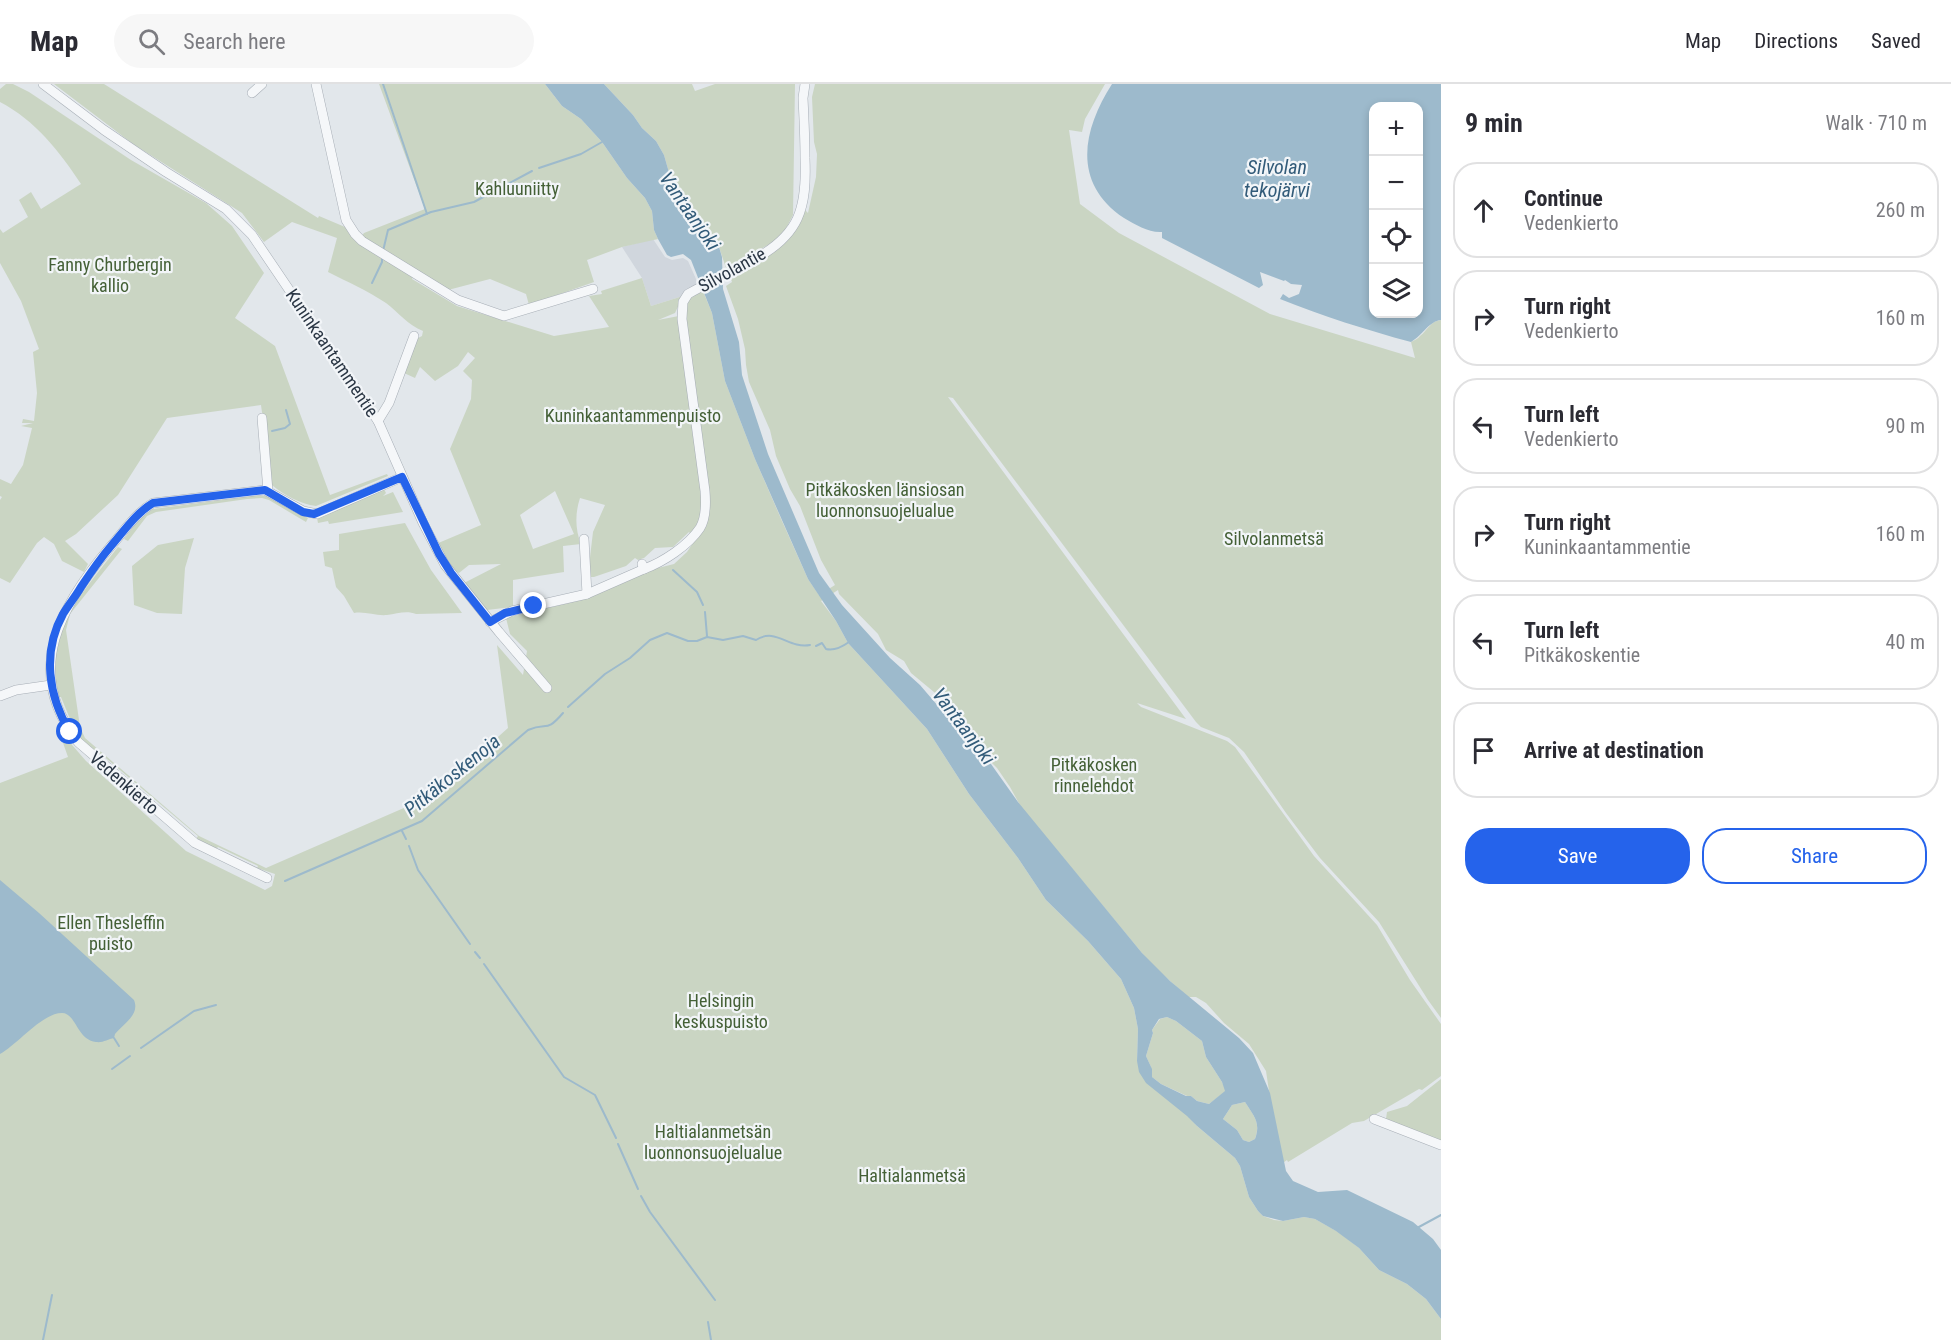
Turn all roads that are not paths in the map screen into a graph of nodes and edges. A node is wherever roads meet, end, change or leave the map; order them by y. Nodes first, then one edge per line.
1 (43, 84) edge
2 (262, 84) edge
3 (316, 84) edge
4 (805, 84) edge
5 (252, 93) dead end
6 (593, 289) dead end
7 (413, 334) dead end
8 (262, 417) dead end
9 (378, 421) junction
10 (402, 477) junction
11 (268, 491) junction
12 (584, 539) dead end
13 (586, 594) junction
14 (490, 622) junction
15 (51, 685) junction
16 (547, 688) dead end
17 (0, 696) edge
18 (267, 878) dead end
19 (1374, 1119) dead end
20 (1441, 1145) edge

1 - 9 street, Kuninkaantammentie
2 - 5 street
3 - 6 street
4 - 13 street, Silvolantie
7 - 9 street
8 - 11 street
9 - 10 street, Kuninkaantammentie
10 - 11 street
10 - 14 street, Kuninkaantammentie
11 - 15 street, Vedenkierto
12 - 13 street
13 - 14 street
14 - 16 street, Kuninkaantammentie
15 - 17 street
15 - 18 street, Vedenkierto
19 - 20 street

